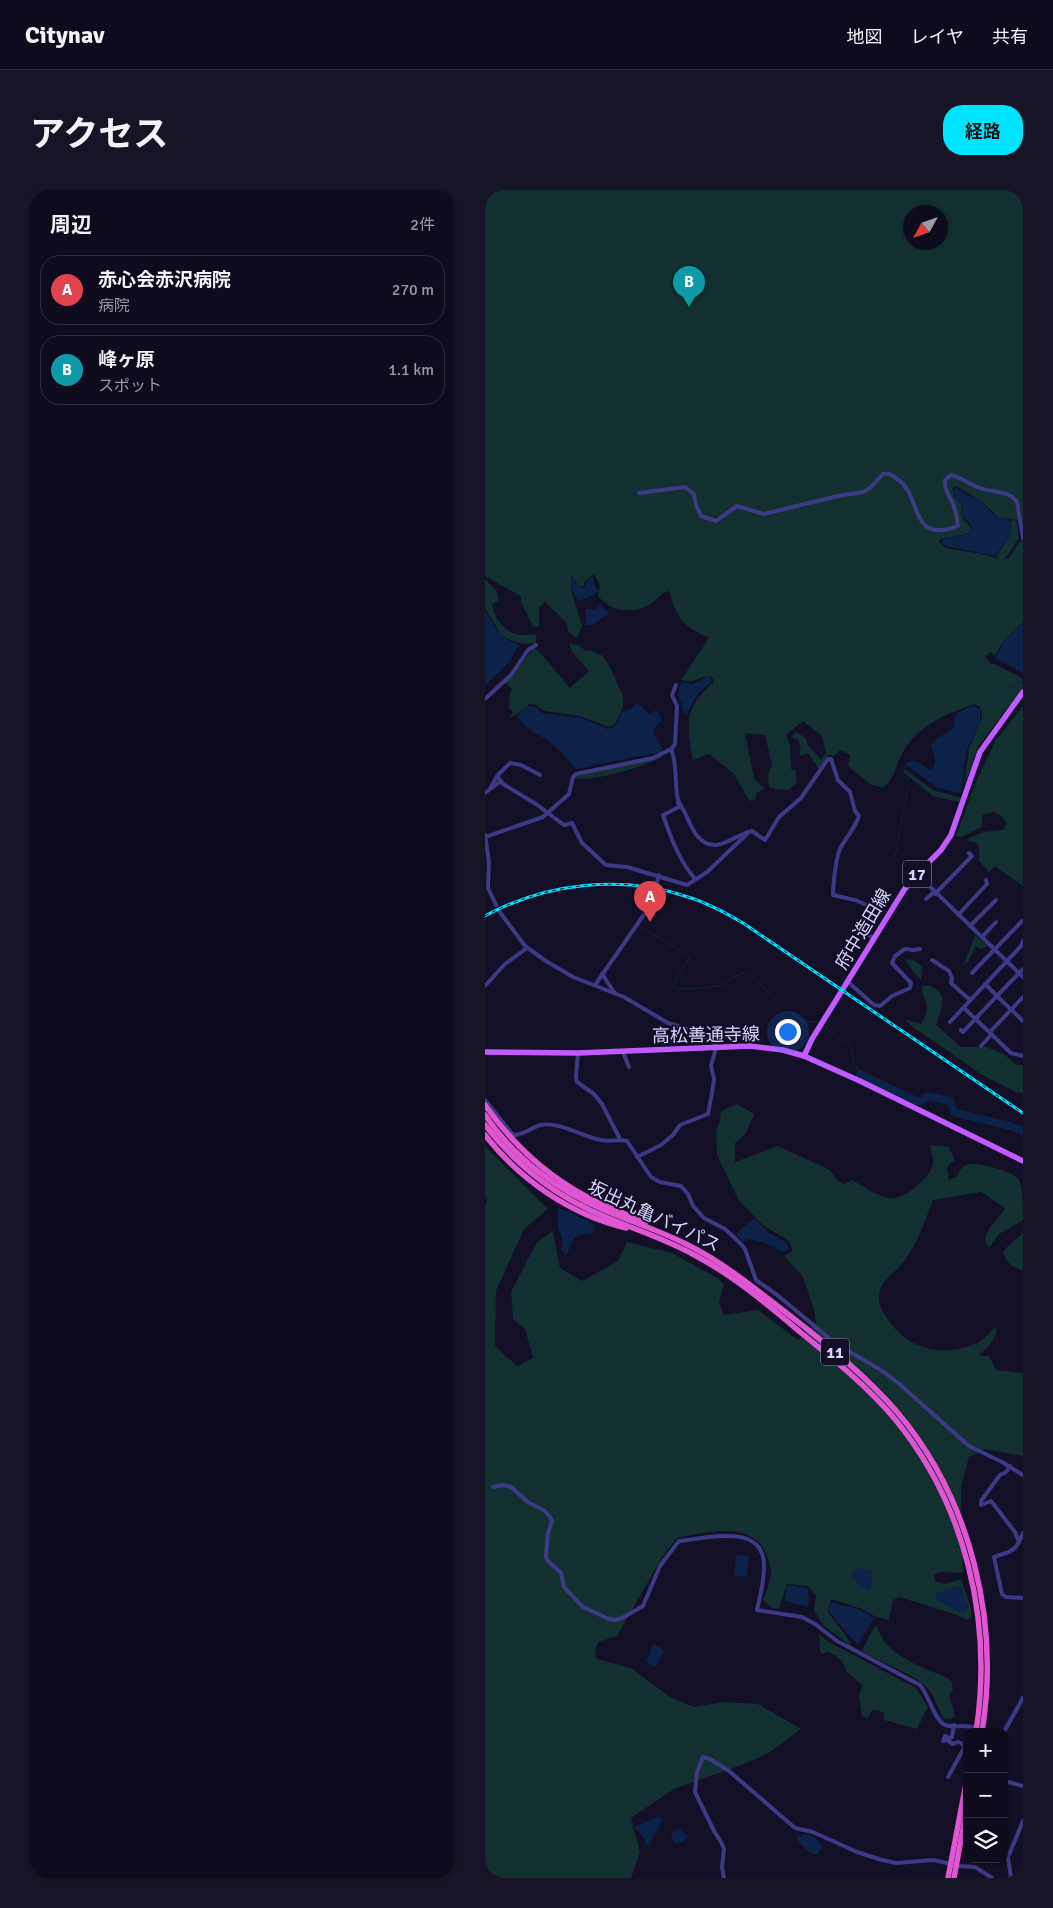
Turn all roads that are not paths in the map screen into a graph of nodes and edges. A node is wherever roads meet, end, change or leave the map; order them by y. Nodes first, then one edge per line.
1 (639, 493) dead end
2 (1023, 538) edge
3 (536, 645) dead end
4 (676, 685) dead end
5 (1023, 692) edge
6 (485, 699) edge
7 (671, 749) junction
8 (540, 775) dead end
9 (497, 776) junction
10 (501, 781) junction
11 (491, 787) junction
12 (485, 793) edge
13 (677, 797) junction
14 (547, 813) junction
15 (747, 832) junction
16 (485, 836) edge
17 (969, 853) dead end
18 (917, 874) junction
19 (659, 875) junction
20 (695, 879) junction
21 (986, 880) dead end
22 (656, 885) dead end
23 (655, 891) dead end
24 (935, 893) junction
25 (927, 899) dead end
26 (996, 900) dead end
27 (496, 905) dead end
28 (499, 911) dead end
29 (958, 915) junction
30 (1022, 921) edge
31 (996, 922) dead end
32 (970, 926) junction
33 (982, 937) junction
34 (874, 939) junction
35 (1023, 941) edge
36 (527, 948) junction
37 (920, 949) dead end
38 (995, 950) junction
39 (932, 960) dead end
40 (1007, 961) junction
41 (1023, 969) edge
42 (972, 973) dead end
43 (1019, 973) junction
44 (602, 974) junction
45 (1023, 977) edge
46 (848, 982) junction
47 (486, 984) edge
48 (985, 984) junction
49 (595, 985) junction
50 (614, 992) junction
51 (997, 996) junction
52 (1023, 997) edge
53 (970, 1000) junction
54 (964, 1008) junction
55 (1011, 1010) junction
56 (975, 1019) junction
57 (1023, 1020) edge
58 (950, 1022) dead end
59 (961, 1030) dead end
60 (991, 1033) junction
61 (981, 1046) dead end
62 (716, 1048) junction
63 (485, 1052) edge
64 (623, 1052) junction
65 (578, 1053) junction
66 (804, 1056) junction
67 (1023, 1056) edge
68 (629, 1067) dead end
69 (485, 1100) edge
70 (485, 1105) edge
71 (485, 1115) edge
72 (485, 1125) edge
73 (485, 1136) edge
74 (620, 1139) junction
75 (637, 1157) junction
76 (1023, 1161) edge
77 (663, 1233) junction
78 (650, 1234) junction
79 (832, 1349) junction
80 (1010, 1466) junction
81 (1023, 1475) edge
82 (493, 1487) dead end
83 (1023, 1533) edge
84 (1019, 1542) junction
85 (1023, 1598) edge
86 (1023, 1698) edge
87 (955, 1725) junction
88 (969, 1728) edge
89 (978, 1728) edge
90 (1006, 1728) edge
91 (948, 1777) dead end
92 (1008, 1782) edge
93 (1023, 1786) edge
94 (963, 1801) edge
95 (964, 1818) edge
96 (1023, 1821) edge
97 (1008, 1857) joint
98 (952, 1864) junction
99 (725, 1878) edge
100 (948, 1878) edge
101 (954, 1878) edge
102 (992, 1878) edge
103 (1011, 1878) edge

1 - 2 street
3 - 6 street
4 - 7 street
5 - 18 main road, 府中造田線 / 17
7 - 13 street
7 - 14 street
8 - 9 street
9 - 10 street
9 - 11 street
10 - 11 street
10 - 14 street
11 - 12 street
13 - 15 street
13 - 20 street
14 - 16 street
14 - 19 street
15 - 20 street
15 - 34 street
16 - 27 street
17 - 24 street
18 - 24 street
18 - 34 main road, 府中造田線 / 17
19 - 20 street
19 - 22 street
21 - 29 street
23 - 44 street
24 - 25 street
24 - 29 street
26 - 32 street
28 - 36 street
29 - 32 street
30 - 38 street
31 - 33 street
32 - 33 street
33 - 38 street
34 - 46 main road, 府中造田線 / 17
35 - 40 street
36 - 47 street
36 - 49 street
37 - 46 street
38 - 40 street
38 - 42 street
39 - 53 street
40 - 43 street
40 - 48 street
41 - 43 street
43 - 45 street
43 - 51 street
44 - 49 street
44 - 50 street
46 - 66 main road, 府中造田線 / 17
48 - 51 street
48 - 53 street
49 - 50 street
50 - 62 street
51 - 55 street
51 - 56 street
52 - 55 street
53 - 54 street
54 - 56 street
54 - 58 street
55 - 57 street
55 - 60 street
56 - 59 street
56 - 60 street
60 - 61 street
60 - 67 street
62 - 64 main road, 高松善通寺線
62 - 66 main road, 高松善通寺線
62 - 75 street
63 - 65 main road, 高松善通寺線
64 - 65 main road, 高松善通寺線
64 - 68 street
65 - 74 street
66 - 76 main road, 高松善通寺線
69 - 74 street
70 - 77 highway, 11
71 - 77 highway, 坂出丸亀バイパス / 11
72 - 78 highway, 坂出丸亀バイパス / 11
73 - 78 highway
74 - 75 street
75 - 79 street
77 - 79 highway, 坂出丸亀バイパス / 11
78 - 79 highway, 坂出丸亀バイパス / 11
79 - 80 street
79 - 89 highway, 坂出丸亀バイパス / 11
80 - 81 street
80 - 84 street
82 - 87 street
83 - 84 street
84 - 85 street
86 - 90 street
87 - 88 street
87 - 91 street
92 - 93 street
94 - 98 highway
95 - 98 highway
96 - 97 street
97 - 103 street
98 - 99 street
98 - 100 highway
98 - 101 highway
98 - 102 street

